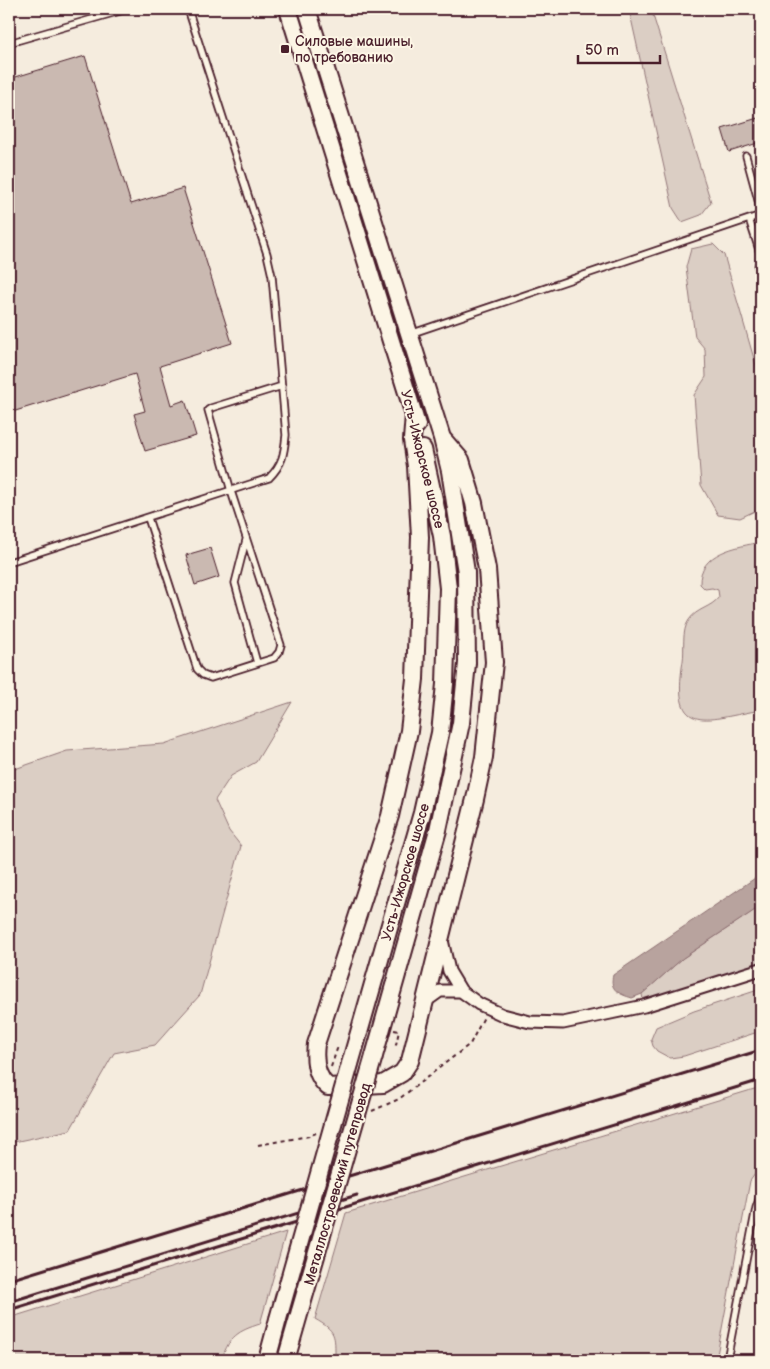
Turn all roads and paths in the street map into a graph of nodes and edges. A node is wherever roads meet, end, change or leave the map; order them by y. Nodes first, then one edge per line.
1 (127, 9) edge
2 (188, 9) edge
3 (288, 9) edge
4 (307, 9) edge
5 (9, 43) edge
6 (746, 156) dead end
7 (761, 213) edge
8 (749, 219) junction
9 (761, 278) edge
10 (410, 334) junction
11 (282, 386) junction
12 (414, 415) junction
13 (442, 438) junction
14 (231, 491) junction
15 (148, 518) junction
16 (246, 538) junction
17 (9, 562) edge
18 (257, 663) junction
19 (442, 937) junction
20 (761, 969) edge
21 (461, 991) junction
22 (426, 1000) junction
23 (399, 1031) dead end
24 (337, 1048) dead end
25 (395, 1049) dead end
26 (374, 1056) joint
27 (350, 1064) joint
28 (331, 1067) dead end
29 (761, 1194) edge
30 (267, 1360) edge
31 (286, 1360) edge
32 (727, 1360) edge

1 - 5 lane
2 - 11 lane
3 - 12 street, Усть-Ижорское шоссе
4 - 10 street, Усть-Ижорское шоссе
6 - 7 lane
7 - 8 lane
8 - 9 lane
8 - 10 lane
10 - 13 street, Усть-Ижорское шоссе
11 - 14 lane
11 - 14 lane
12 - 22 street
12 - 27 street, Усть-Ижорское шоссе
13 - 19 street
13 - 26 street, Усть-Ижорское шоссе
14 - 15 lane
14 - 16 lane
15 - 17 lane
15 - 18 lane
16 - 18 lane
16 - 18 lane
19 - 21 street
19 - 22 street
20 - 21 street
21 - 22 street
23 - 25 path
24 - 28 path
26 - 31 street, Металлостроевский путепровод, bridge
27 - 30 street, Металлостроевский путепровод, bridge
29 - 32 lane

